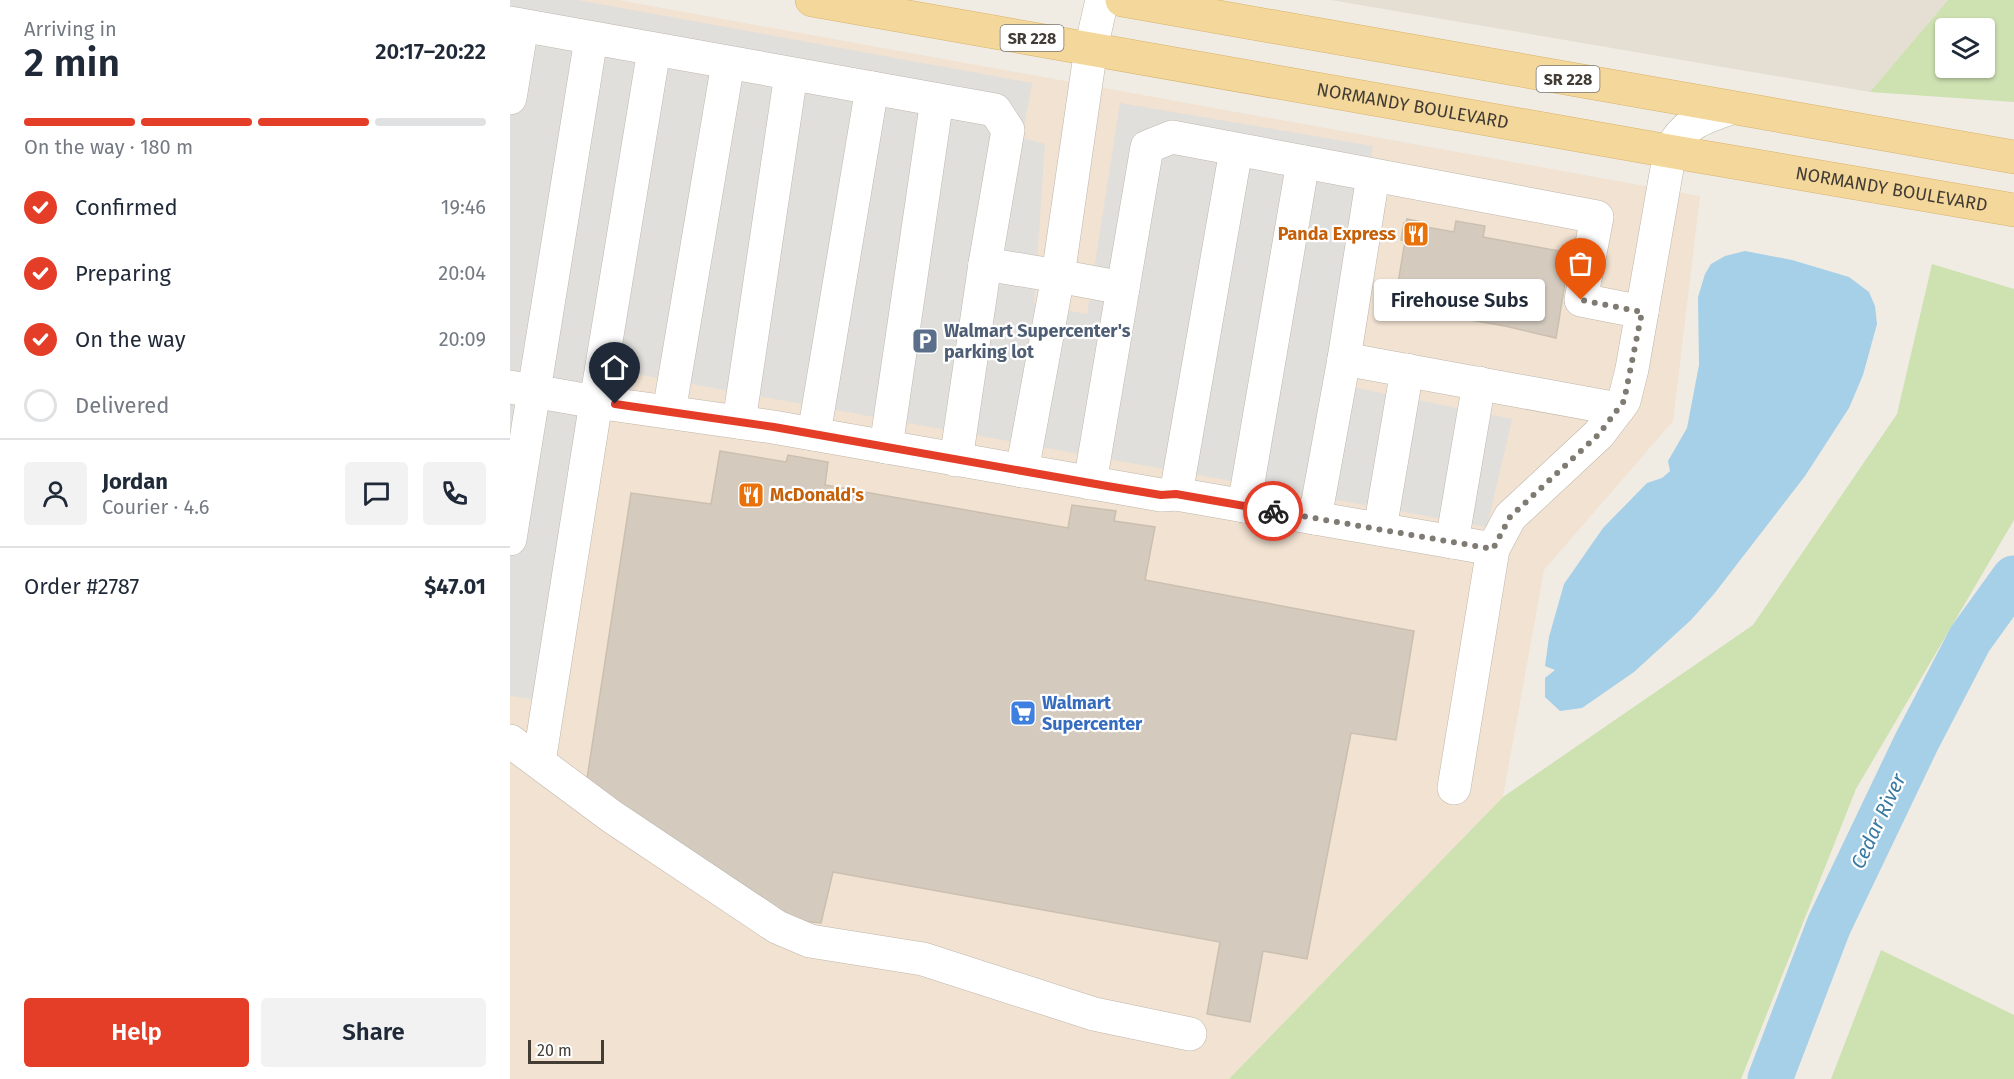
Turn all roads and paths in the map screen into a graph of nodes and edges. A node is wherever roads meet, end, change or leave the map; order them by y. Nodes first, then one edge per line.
1 (812, 0) edge
2 (1102, 0) edge
3 (1122, 0) edge
4 (516, 25) edge
5 (591, 39) junction
6 (1091, 48) junction
7 (654, 50) junction
8 (728, 63) junction
9 (791, 74) junction
10 (872, 88) junction
11 (510, 98) edge
12 (937, 100) junction
13 (1731, 108) junction
14 (1236, 150) junction
15 (1670, 152) junction
16 (2014, 157) edge
17 (1303, 162) junction
18 (1373, 176) junction
19 (2014, 210) edge
20 (985, 264) junction
21 (1058, 276) junction
22 (1123, 288) junction
23 (1642, 312) junction
24 (1344, 359) junction
25 (1407, 370) junction
26 (1479, 383) junction
27 (523, 389) edge
28 (597, 402) junction
29 (1618, 409) junction
30 (669, 412) junction
31 (740, 422) junction
32 (814, 434) junction
33 (886, 447) junction
34 (956, 460) junction
35 (1022, 471) junction
36 (1090, 483) junction
37 (1176, 494) junction
38 (1244, 506) junction
39 (1315, 518) junction
40 (1380, 530) junction
41 (510, 539) edge
42 (1452, 542) junction
43 (1493, 549) junction
44 (510, 741) edge
45 (538, 762) junction
46 (1454, 788) dead end
47 (1190, 1034) dead end

1 - 6 main road, NORMANDY BOULEVARD / SR 228
2 - 6 street
3 - 13 main road, SR 228
4 - 5 street
4 - 11 street
5 - 7 street
5 - 27 street
6 - 15 main road, NORMANDY BOULEVARD / SR 228
6 - 21 street
7 - 8 street
7 - 28 street
8 - 9 street
8 - 30 street
9 - 10 street
9 - 31 street
10 - 12 street
10 - 32 street
12 - 20 street
12 - 33 street
13 - 15 street
13 - 16 main road, SR 228
14 - 17 street
14 - 22 street
14 - 37 street
15 - 19 main road, NORMANDY BOULEVARD / SR 228
15 - 23 street
17 - 18 street
17 - 38 street
18 - 23 street
18 - 24 street
20 - 21 street
20 - 34 street
21 - 22 street
21 - 35 street
22 - 36 street
23 - 29 street
24 - 25 street
24 - 39 street
25 - 26 street
25 - 40 street
26 - 29 street
26 - 42 street
27 - 28 street
27 - 41 street
28 - 30 street
28 - 45 street
29 - 43 street
30 - 31 street
31 - 32 street
32 - 33 street
33 - 34 street
34 - 35 street
35 - 36 street
36 - 37 street
37 - 38 street
38 - 39 street
39 - 40 street
40 - 42 street
42 - 43 street
43 - 46 street
44 - 45 street
45 - 47 street

